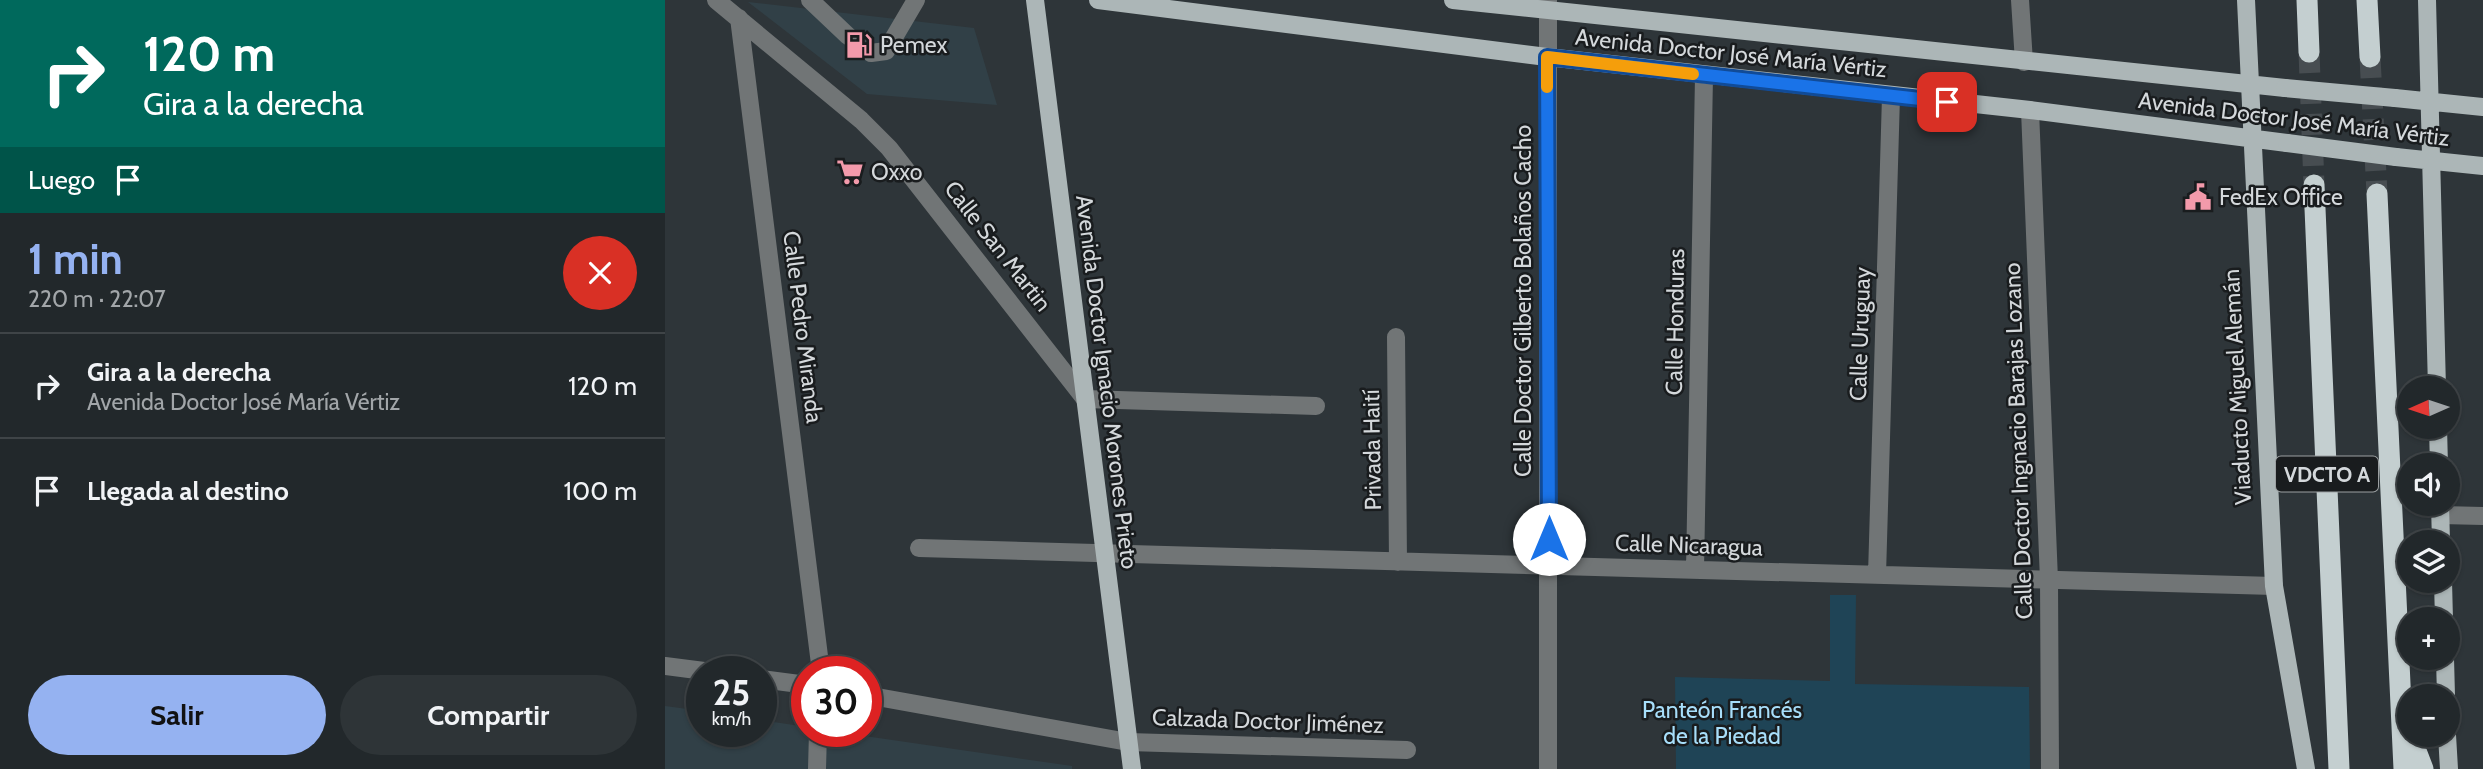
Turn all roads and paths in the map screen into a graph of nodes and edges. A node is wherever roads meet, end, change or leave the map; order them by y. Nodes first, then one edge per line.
1 (716, 0) edge
2 (810, 0) edge
3 (916, 0) edge
4 (1035, 0) edge
5 (1098, 0) edge
6 (1453, 0) edge
7 (2020, 0) edge
8 (2246, 0) edge
9 (2307, 0) edge
10 (2367, 0) edge
11 (2427, 0) edge
12 (1548, 5) edge
13 (739, 18) junction
14 (848, 36) tunnel mouth
15 (2309, 52) tunnel mouth
16 (871, 53) dead end
17 (1547, 57) junction
18 (2370, 57) tunnel mouth
19 (2024, 62) junction
20 (1704, 76) junction
21 (2251, 85) junction
22 (1891, 96) junction
23 (2430, 101) junction
24 (2483, 107) edge
25 (2030, 110) junction
26 (2251, 138) junction
27 (2431, 161) junction
28 (2483, 166) edge
29 (2314, 185) tunnel mouth
30 (2377, 194) tunnel mouth
31 (1395, 337) dead end
32 (2437, 376) edge
33 (1085, 399) junction
34 (1316, 405) dead end
35 (2460, 513) edge
36 (2483, 516) edge
37 (919, 548) dead end
38 (1104, 554) junction
39 (1398, 562) junction
40 (1549, 566) junction
41 (1695, 570) junction
42 (1877, 575) junction
43 (2049, 580) junction
44 (2274, 586) junction
45 (819, 656) edge
46 (665, 666) edge
47 (686, 669) edge
48 (2400, 684) edge
49 (882, 698) edge
50 (1128, 742) junction
51 (818, 747) edge
52 (2404, 747) edge
53 (2415, 747) edge
54 (2448, 747) edge
55 (1407, 750) dead end
56 (817, 769) edge
57 (1132, 769) edge
58 (1548, 769) edge
59 (2050, 769) edge
60 (2306, 769) edge
61 (2339, 769) edge
62 (2405, 769) edge
63 (2423, 769) edge
64 (2449, 769) edge

1 - 13 street
2 - 14 street
3 - 16 street
4 - 33 main road, Avenida Doctor Ignacio Morones Prieto
5 - 17 main road, Avenida Doctor José María Vértiz
6 - 12 main road, Avenida Doctor José María Vértiz
7 - 19 street
8 - 21 main road, Viaducto Miguel Alemán
9 - 15 highway
10 - 18 highway
11 - 23 main road
12 - 17 street, Calle Doctor Gilberto Bolaños Cacho
12 - 19 main road, Avenida Doctor José María Vértiz
13 - 33 street, Calle San Martin
13 - 45 street, Calle Pedro Miranda
17 - 20 main road, Avenida Doctor José María Vértiz
17 - 40 street, Calle Doctor Gilberto Bolaños Cacho
19 - 21 main road, Avenida Doctor José María Vértiz
20 - 22 main road, Avenida Doctor José María Vértiz
20 - 41 street, Calle Honduras
21 - 23 main road, Avenida Doctor José María Vértiz, bridge
21 - 26 main road, Viaducto Miguel Alemán
22 - 25 main road, Avenida Doctor José María Vértiz
22 - 42 street, Calle Uruguay
23 - 24 main road, Avenida Doctor José María Vértiz
23 - 27 main road
25 - 26 main road, Avenida Doctor José María Vértiz
25 - 43 street, Calle Doctor Ingnacio Barajas Lozano
26 - 27 main road, Avenida Doctor José María Vértiz, bridge
26 - 44 main road, Viaducto Miguel Alemán
27 - 28 main road, Avenida Doctor José María Vértiz
27 - 32 main road
29 - 61 highway, VDCTO A
30 - 48 highway, VDCTO A
31 - 39 street, Privada Haití
33 - 34 street
33 - 38 main road, Avenida Doctor Ignacio Morones Prieto
35 - 36 street
37 - 38 street, Calle Nicaragua
38 - 39 street, Calle Nicaragua
38 - 50 main road, Avenida Doctor Ignacio Morones Prieto
39 - 40 street, Calle Nicaragua
40 - 41 street, Calle Nicaragua
40 - 58 street, Calle Doctor Gilberto Bolaños Cacho
41 - 42 street, Calle Nicaragua
42 - 43 street, Calle Nicaragua
43 - 44 street, Calle Nicaragua
43 - 59 street, Calle Doctor Ingnacio Barajas Lozano
44 - 60 main road, Viaducto Miguel Alemán
46 - 47 street
49 - 50 street, Calzada Doctor Jiménez
50 - 55 street, Calzada Doctor Jiménez
50 - 57 main road, Avenida Doctor Ignacio Morones Prieto
51 - 56 street
52 - 62 highway, VDCTO A
53 - 63 highway
54 - 64 main road

